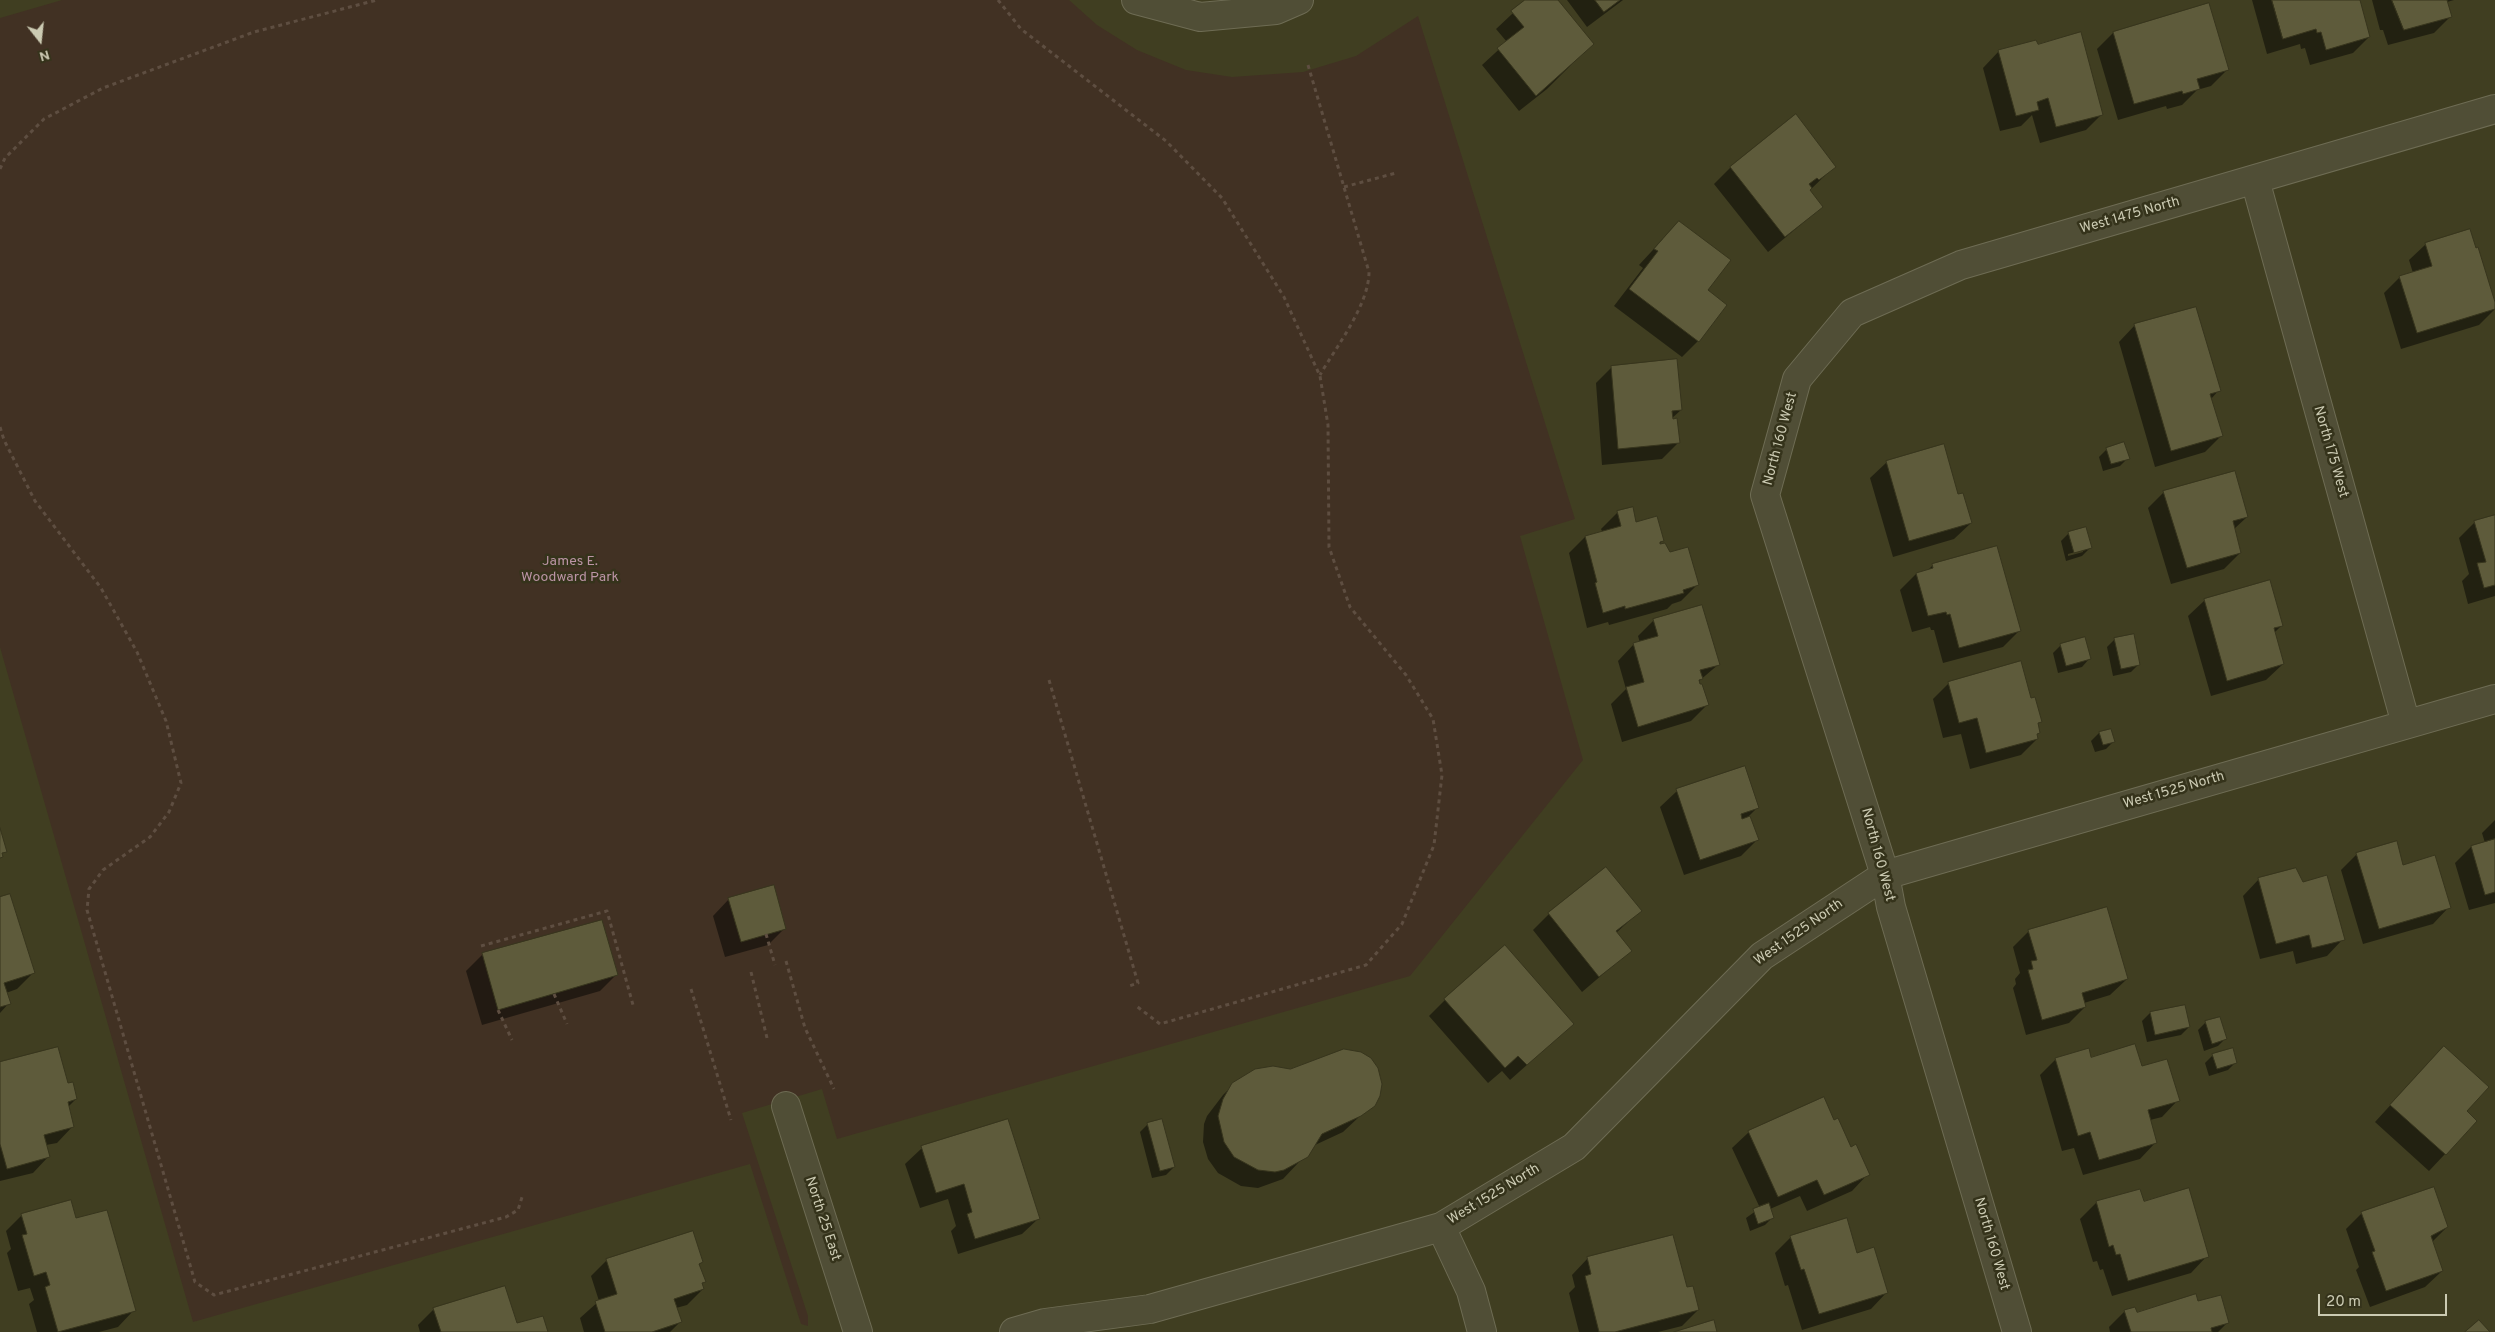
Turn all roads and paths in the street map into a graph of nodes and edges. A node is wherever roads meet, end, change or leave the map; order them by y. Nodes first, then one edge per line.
1 (377, 0) edge
2 (998, 0) edge
3 (1136, 0) edge
4 (1298, 0) edge
5 (1308, 65) dead end
6 (2495, 109) edge
7 (0, 168) edge
8 (1396, 172) dead end
9 (2255, 180) junction
10 (1344, 187) junction
11 (1320, 376) junction
12 (1797, 379) joint
13 (0, 427) edge
14 (1049, 680) dead end
15 (2495, 699) edge
16 (2406, 724) junction
17 (1885, 874) junction
18 (766, 934) dead end
19 (481, 946) dead end
20 (786, 961) dead end
21 (775, 964) dead end
22 (750, 972) dead end
23 (1129, 986) dead end
24 (691, 989) dead end
25 (554, 994) dead end
26 (633, 1005) dead end
27 (1135, 1005) dead end
28 (498, 1010) dead end
29 (567, 1024) dead end
30 (767, 1038) dead end
31 (512, 1040) dead end
32 (834, 1089) dead end
33 (786, 1106) dead end
34 (731, 1120) dead end
35 (523, 1194) dead end
36 (1441, 1227) junction
37 (858, 1332) edge
38 (1014, 1332) edge
39 (1482, 1332) edge
40 (2017, 1332) edge

1 - 7 path
2 - 11 path
3 - 4 street
5 - 10 path
6 - 9 street, West 1475 North
8 - 10 path
9 - 12 street, West 1475 North
9 - 16 street, North 175 West
10 - 11 path
11 - 27 path
12 - 17 street, North 160 West
13 - 35 path
14 - 23 path
15 - 16 street, West 1525 North
16 - 17 street, West 1525 North
17 - 36 street, West 1525 North
17 - 40 street, North 160 West
18 - 21 path
19 - 26 path
20 - 32 path
22 - 30 path
24 - 34 path
25 - 29 path
28 - 31 path
33 - 37 street, North 25 East
36 - 38 street, West 1525 North
36 - 39 street

